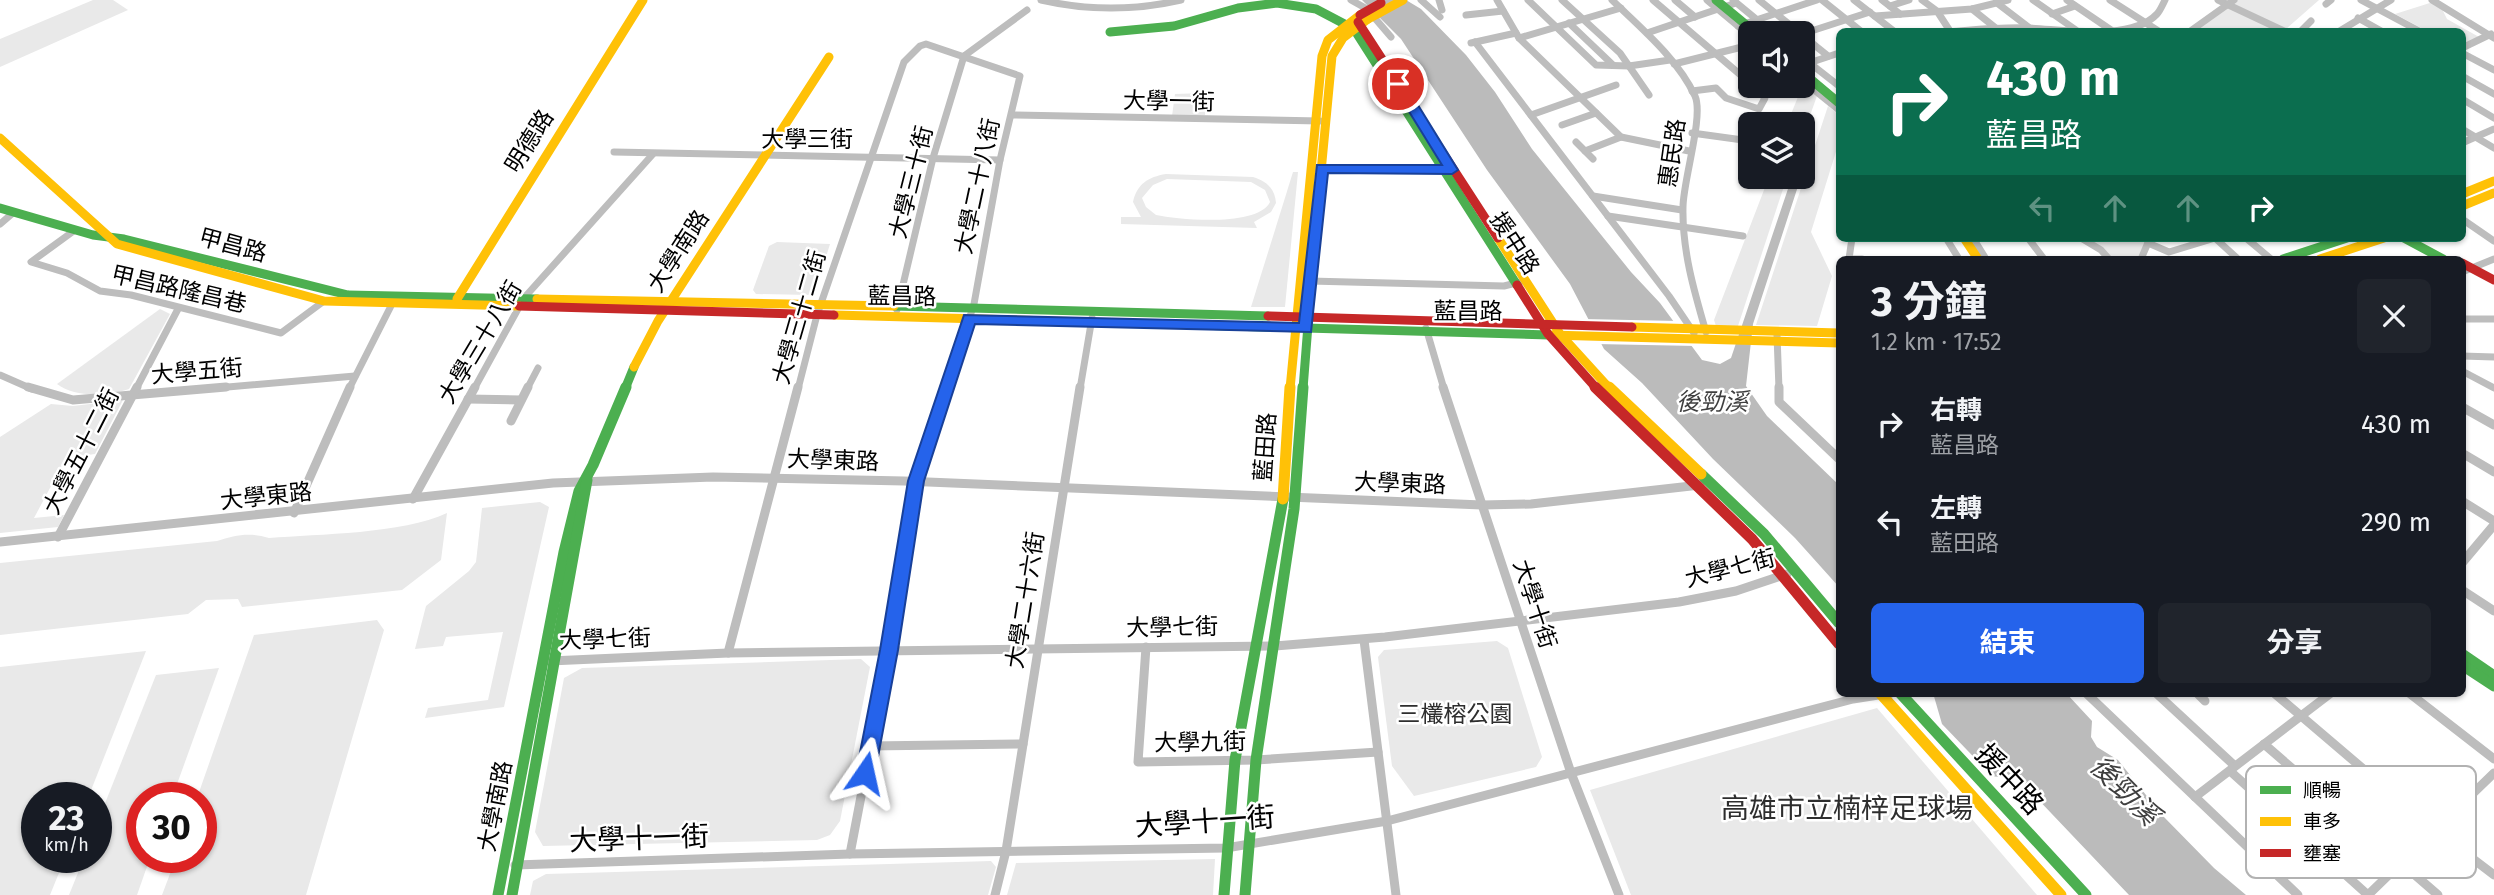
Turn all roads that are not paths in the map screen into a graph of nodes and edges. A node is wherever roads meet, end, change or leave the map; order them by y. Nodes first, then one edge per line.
1 (643, 0) edge
2 (1041, 0) edge
3 (1181, 0) edge
4 (1247, 0) edge
5 (1302, 0) edge
6 (1350, 0) edge
7 (1387, 0) edge
8 (1402, 0) edge
9 (1421, 0) edge
10 (1439, 0) edge
11 (1497, 0) edge
12 (1528, 0) edge
13 (1562, 0) edge
14 (1612, 0) edge
15 (1653, 0) edge
16 (1675, 0) edge
17 (1707, 0) edge
18 (1759, 0) edge
19 (1817, 0) edge
20 (1822, 0) edge
21 (1854, 0) edge
22 (1882, 0) edge
23 (1909, 0) edge
24 (1922, 0) edge
25 (1966, 0) edge
26 (2008, 0) edge
27 (2033, 0) edge
28 (2067, 0) edge
29 (2110, 0) edge
30 (2165, 0) edge
31 (2218, 0) edge
32 (2234, 0) edge
33 (2361, 0) edge
34 (2391, 0) edge
35 (2432, 0) edge
36 (1726, 3) edge
37 (1997, 4) junction
38 (2227, 4) junction
39 (1890, 6) junction
40 (2075, 6) junction
41 (2375, 7) junction
42 (1621, 8) junction
43 (1974, 8) junction
44 (1027, 10) dead end
45 (1503, 11) junction
46 (1937, 11) junction
47 (1776, 13) junction
48 (2052, 13) junction
49 (1872, 14) junction
50 (1900, 14) junction
51 (1466, 15) dead end
52 (1695, 17) junction
53 (2358, 18) junction
54 (1583, 19) junction
55 (1847, 20) junction
56 (1745, 21) edge
57 (1753, 21) edge
58 (1786, 21) edge
59 (2311, 21) dead end
60 (1357, 22) junction
61 (1679, 22) junction
62 (1569, 23) junction
63 (2145, 23) junction
64 (1556, 27) junction
65 (1858, 28) edge
66 (1890, 28) edge
67 (1946, 28) edge
68 (1997, 28) edge
69 (2030, 28) edge
70 (2069, 28) edge
71 (2107, 28) edge
72 (2124, 28) edge
73 (2153, 28) edge
74 (2194, 28) edge
75 (2278, 28) edge
76 (2305, 28) edge
77 (2345, 28) edge
78 (2376, 28) edge
79 (2414, 28) edge
80 (1815, 30) edge
81 (1647, 33) junction
82 (2492, 35) edge
83 (1517, 36) junction
84 (1391, 37) dead end
85 (1815, 45) edge
86 (2466, 46) edge
87 (1738, 49) edge
88 (1836, 54) edge
89 (1717, 55) junction
90 (2466, 55) edge
91 (964, 56) junction
92 (1828, 56) junction
93 (829, 57) dead end
94 (1672, 62) junction
95 (1614, 65) junction
96 (1815, 65) edge
97 (1548, 66) junction
98 (1629, 66) junction
99 (1538, 69) dead end
100 (2494, 70) edge
101 (1738, 72) edge
102 (1815, 77) edge
103 (2466, 78) edge
104 (1815, 81) edge
105 (1815, 83) edge
106 (1616, 85) dead end
107 (1836, 87) edge
108 (1692, 91) junction
109 (2494, 94) edge
110 (1649, 95) dead end
111 (1580, 98) junction
112 (1764, 98) edge
113 (1836, 100) edge
114 (2466, 101) edge
115 (1836, 107) edge
116 (1596, 113) junction
117 (1012, 114) junction
118 (1531, 115) junction
119 (2494, 118) edge
120 (1321, 122) junction
121 (1562, 125) dead end
122 (2494, 129) edge
123 (2466, 131) edge
124 (1692, 133) junction
125 (1621, 136) junction
126 (2476, 137) junction
127 (0, 138) edge
128 (1738, 139) edge
129 (2466, 141) edge
130 (1576, 142) dead end
131 (2494, 148) edge
132 (1689, 150) junction
133 (1585, 151) junction
134 (614, 152) dead end
135 (653, 153) junction
136 (765, 157) junction
137 (870, 157) junction
138 (933, 158) junction
139 (1593, 159) dead end
140 (1000, 160) junction
141 (1316, 169) junction
142 (1447, 169) junction
143 (2494, 181) edge
144 (2466, 192) edge
145 (2494, 193) edge
146 (1593, 196) junction
147 (2466, 204) edge
148 (0, 208) edge
149 (1682, 210) junction
150 (14, 212) junction
151 (1608, 216) junction
152 (2466, 222) edge
153 (0, 224) edge
154 (1682, 228) junction
155 (75, 230) junction
156 (1743, 236) dead end
157 (108, 238) junction
158 (2494, 241) edge
159 (2031, 242) edge
160 (2088, 242) edge
161 (2151, 242) edge
162 (2202, 242) edge
163 (2219, 242) edge
164 (2251, 242) edge
165 (2335, 242) edge
166 (2372, 242) edge
167 (2411, 242) edge
168 (2424, 242) edge
169 (2042, 256) edge
170 (2106, 256) edge
171 (2235, 256) edge
172 (2267, 256) edge
173 (2292, 256) edge
174 (2329, 256) edge
175 (2437, 256) edge
176 (2450, 256) edge
177 (2494, 259) edge
178 (2466, 269) edge
179 (2466, 269) edge
180 (2466, 270) edge
181 (2494, 280) edge
182 (1310, 281) junction
183 (1520, 282) junction
184 (2494, 287) edge
185 (345, 299) junction
186 (394, 300) junction
187 (324, 301) junction
188 (456, 301) junction
189 (522, 302) junction
190 (667, 305) junction
191 (178, 309) junction
192 (818, 309) junction
193 (896, 311) junction
194 (971, 313) junction
195 (2466, 313) edge
196 (1092, 317) junction
197 (2466, 319) edge
198 (2475, 319) junction
199 (2494, 319) edge
200 (1300, 322) junction
201 (1426, 327) junction
202 (1551, 329) junction
203 (1696, 335) junction
204 (1777, 336) junction
205 (1836, 341) edge
206 (2466, 356) edge
207 (2494, 357) edge
208 (538, 368) dead end
209 (2466, 373) edge
210 (0, 375) edge
211 (355, 376) junction
212 (2494, 388) edge
213 (131, 396) junction
214 (468, 399) junction
215 (522, 400) junction
216 (2466, 409) edge
217 (511, 421) dead end
218 (2494, 425) edge
219 (2466, 455) edge
220 (1836, 456) edge
221 (2494, 472) edge
222 (774, 478) junction
223 (587, 480) junction
224 (916, 481) junction
225 (1703, 483) junction
226 (1062, 489) junction
227 (1283, 498) junction
228 (1295, 498) junction
229 (413, 499) junction
230 (2466, 504) edge
231 (1482, 505) junction
232 (294, 513) junction
233 (2494, 523) edge
234 (58, 537) junction
235 (0, 542) edge
236 (2466, 558) edge
237 (1795, 571) junction
238 (1783, 576) junction
239 (2466, 593) edge
240 (2494, 611) edge
241 (1836, 619) edge
242 (1521, 621) junction
243 (1364, 640) junction
244 (1836, 640) edge
245 (1256, 646) junction
246 (1275, 646) junction
247 (1146, 647) junction
248 (1037, 649) junction
249 (889, 650) junction
250 (728, 653) junction
251 (2466, 657) edge
252 (548, 661) junction
253 (2466, 668) edge
254 (2494, 676) edge
255 (2494, 686) edge
256 (1865, 697) edge
257 (1887, 697) edge
258 (1904, 697) edge
259 (2090, 697) edge
260 (2160, 697) edge
261 (2201, 697) edge
262 (2278, 697) edge
263 (2326, 697) edge
264 (2414, 697) edge
265 (2205, 701) dead end
266 (2300, 717) junction
267 (1023, 744) junction
268 (2264, 744) junction
269 (870, 746) junction
270 (1378, 752) junction
271 (2494, 759) edge
272 (1235, 760) junction
273 (1256, 760) junction
274 (2289, 766) edge
275 (2359, 766) edge
276 (2232, 768) junction
277 (1571, 773) junction
278 (2494, 773) edge
279 (2246, 780) edge
280 (2476, 790) edge
281 (2195, 797) junction
282 (1387, 821) junction
283 (1247, 845) junction
284 (2246, 846) edge
285 (1226, 848) junction
286 (1006, 851) junction
287 (850, 854) junction
288 (2476, 861) edge
289 (518, 865) junction
290 (505, 866) junction
291 (2494, 875) edge
292 (2280, 878) edge
293 (2356, 878) edge
294 (2387, 878) edge
295 (2417, 878) edge
296 (2373, 893) edge
297 (498, 895) edge
298 (512, 895) edge
299 (995, 895) edge
300 (1224, 895) edge
301 (1245, 895) edge
302 (1396, 895) edge
303 (1619, 895) edge
304 (2061, 895) edge
305 (2086, 895) edge
306 (2298, 895) edge
307 (2438, 895) edge

1 - 188 street, 明德路
2 - 3 street
4 - 60 street
5 - 60 street
6 - 84 street
7 - 60 street, bridge
8 - 60 street, bridge
9 - 10 street
11 - 45 street
12 - 64 street
13 - 54 street
14 - 42 street, 惠民路
15 - 61 street
16 - 52 street
17 - 36 street
18 - 47 street
19 - 47 street
20 - 55 street
21 - 49 street
22 - 39 street
23 - 39 street
24 - 46 street
25 - 43 street
26 - 37 street
27 - 48 street
28 - 40 street
29 - 63 street
30 - 63 street
31 - 38 street
32 - 38 street
33 - 41 street
34 - 41 street
35 - 82 street
36 - 52 street
36 - 56 street
37 - 43 street
37 - 69 street
38 - 74 street
38 - 75 street
39 - 50 street
40 - 48 street
40 - 71 street
41 - 53 street
41 - 79 street
42 - 54 street
42 - 81 street, 惠民路
43 - 46 street
43 - 68 street
44 - 91 street
45 - 51 street
45 - 83 street
46 - 50 street
46 - 67 street
47 - 57 street
47 - 58 street
48 - 70 street
49 - 50 street
49 - 55 street
49 - 66 street
52 - 61 street
53 - 77 street
53 - 78 street
54 - 62 street
54 - 98 street
55 - 65 street
55 - 80 street
59 - 76 street
60 - 120 street, 藍田路
60 - 142 street, 援中路
61 - 81 street
61 - 89 street
62 - 64 street
62 - 95 street
63 - 72 street
63 - 73 street
64 - 83 street
64 - 95 street
81 - 94 street, 惠民路
82 - 86 street
83 - 97 street
83 - 118 street
85 - 92 street
87 - 89 street
88 - 92 street
89 - 94 street
89 - 101 street
90 - 100 street
91 - 117 street, 大學二十八街
91 - 137 street, 大學三十二街
91 - 138 street, 大學三十街
92 - 96 street
93 - 136 street, 大學南路
94 - 98 street
94 - 108 street, 惠民路
95 - 98 street
97 - 99 street
97 - 111 street
98 - 110 street
102 - 107 street
103 - 109 street
104 - 113 street
105 - 115 street
106 - 111 street
108 - 112 street
108 - 124 street, 惠民路
111 - 116 street
111 - 118 street
114 - 119 street
116 - 121 street
116 - 125 street
117 - 120 street, 大學一街
117 - 140 street, 大學二十八街
118 - 146 street
120 - 141 street, 藍田路
122 - 126 street
123 - 126 street
124 - 128 street
124 - 132 street, 惠民路
125 - 132 street
125 - 133 street
126 - 129 street
126 - 131 street
127 - 157 street
130 - 133 street
132 - 149 street, 惠民路
133 - 139 street
134 - 135 street, 大學三街
135 - 136 street, 大學三街
135 - 189 street, 大學三十八街
136 - 137 street, 大學三街
136 - 190 street, 大學南路
137 - 138 street, 大學三街
137 - 192 street, 大學三十二街
138 - 140 street, 大學三街
138 - 193 street, 大學三十街
140 - 194 street, 大學二十八街
141 - 142 street
141 - 182 street, 藍田路
141 - 200 street, 藍田路
142 - 183 street, 援中路
143 - 144 street
145 - 147 street
146 - 149 street
146 - 151 street
148 - 150 street, 甲昌路
149 - 154 street, 惠民路
150 - 153 street
150 - 155 street, 甲昌路
151 - 154 street
151 - 203 street
152 - 158 street
154 - 156 street
154 - 203 street, 惠民路
155 - 157 street, 甲昌路
155 - 191 street, 甲昌路隆昌巷
157 - 185 street, 甲昌路
157 - 187 street, 甲昌路
159 - 169 street
160 - 170 street
161 - 162 street
163 - 171 street
164 - 172 street
165 - 173 street
166 - 174 street
167 - 175 street
168 - 176 street
177 - 178 street
179 - 181 street
180 - 184 street
182 - 183 street
182 - 200 street, 藍田路
183 - 202 street, 援中路
185 - 186 street, 藍昌路
185 - 187 street, 甲昌路
186 - 188 street, 藍昌路
186 - 211 street
187 - 191 street, 甲昌路隆昌巷
188 - 189 street, 藍昌路
189 - 190 street, 藍昌路
189 - 214 street, 大學三十八街
190 - 192 street, 藍昌路
190 - 223 street, 大學南路
191 - 213 street, 大學五十二街
192 - 193 street, 藍昌路
192 - 222 street, 大學三十二街
193 - 194 street, 藍昌路
194 - 196 street, 藍昌路
194 - 224 street, 大學二十八街
195 - 198 street
196 - 200 street, 藍昌路
196 - 226 street, 大學二十六街
197 - 198 street
198 - 199 street
200 - 201 street, 藍昌路
200 - 227 street, 藍田路
200 - 228 street, 藍田路
201 - 202 street, 藍昌路
201 - 231 street, 大學十街
202 - 203 street, 藍昌路
202 - 225 street, 援中路
203 - 204 street
204 - 205 street
204 - 220 street
206 - 207 street
208 - 215 street
209 - 212 street
210 - 213 street, 大學五街
211 - 213 street, 大學五街
211 - 232 street
213 - 234 street, 大學五十二街
214 - 215 street
214 - 229 street, 大學三十八街
215 - 217 street
216 - 218 street
219 - 221 street
222 - 223 street, 大學東路
222 - 224 street, 大學東路
222 - 250 street, 大學三十二街
223 - 229 street, 大學東路
223 - 252 street, 大學南路
224 - 226 street, 大學東路
224 - 249 street, 大學二十八街
225 - 231 street, 大學東路
225 - 237 street, 援中路
225 - 238 street, 援中路
226 - 227 street, 大學東路
226 - 248 street, 大學二十六街
227 - 228 street, 大學東路
227 - 245 street, 藍田路
228 - 231 street, 大學東路
228 - 246 street, 藍田路
229 - 232 street, 大學東路
230 - 233 street
231 - 242 street, 大學十街
232 - 234 street, 大學東路
233 - 236 street
234 - 235 street, 大學東路
237 - 238 street, 大學七街
237 - 241 street, 援中路
238 - 242 street, 大學七街
238 - 244 street, 援中路
239 - 240 street
242 - 243 street, 大學七街
242 - 277 street, 大學十街
243 - 246 street, 大學七街
243 - 270 street
245 - 246 street, 大學七街
245 - 247 street, 大學七街
245 - 272 street, 藍田路
246 - 273 street, 藍田路
247 - 248 street, 大學七街
247 - 272 street, 大學九街
248 - 249 street, 大學七街
248 - 267 street, 大學二十六街
249 - 250 street, 大學七街
249 - 269 street, 大學二十八街
250 - 252 street, 大學七街
251 - 254 street
252 - 289 street, 大學南路
252 - 290 street, 大學南路
253 - 255 street
256 - 277 street, 大學十一街
257 - 304 street, 援中路
258 - 305 street, 援中路
259 - 281 street
260 - 276 street
261 - 265 street
262 - 266 street
263 - 266 street
264 - 271 street
266 - 268 street
266 - 275 street
267 - 269 street
267 - 286 street, 大學二十六街
268 - 274 street
268 - 276 street
269 - 287 street, 大學二十八街
270 - 273 street, 大學九街
270 - 282 street
272 - 273 street, 大學九街
272 - 285 street, 藍田路
273 - 283 street, 藍田路
276 - 279 street
276 - 281 street
277 - 282 street, 大學十一街
277 - 303 street, 大學十街
278 - 280 street
281 - 284 street
282 - 283 street, 大學十一街
282 - 302 street
283 - 285 street, 大學十一街
283 - 301 street, 藍田路
285 - 286 street, 大學十一街
285 - 300 street, 藍田路
286 - 287 street, 大學十一街
286 - 299 street, 大學二十六街
287 - 289 street, 大學十一街
288 - 291 street
289 - 290 street, 大學十一街
289 - 298 street, 大學南路
290 - 297 street, 大學南路
292 - 306 street
293 - 296 street
294 - 296 street
295 - 307 street

